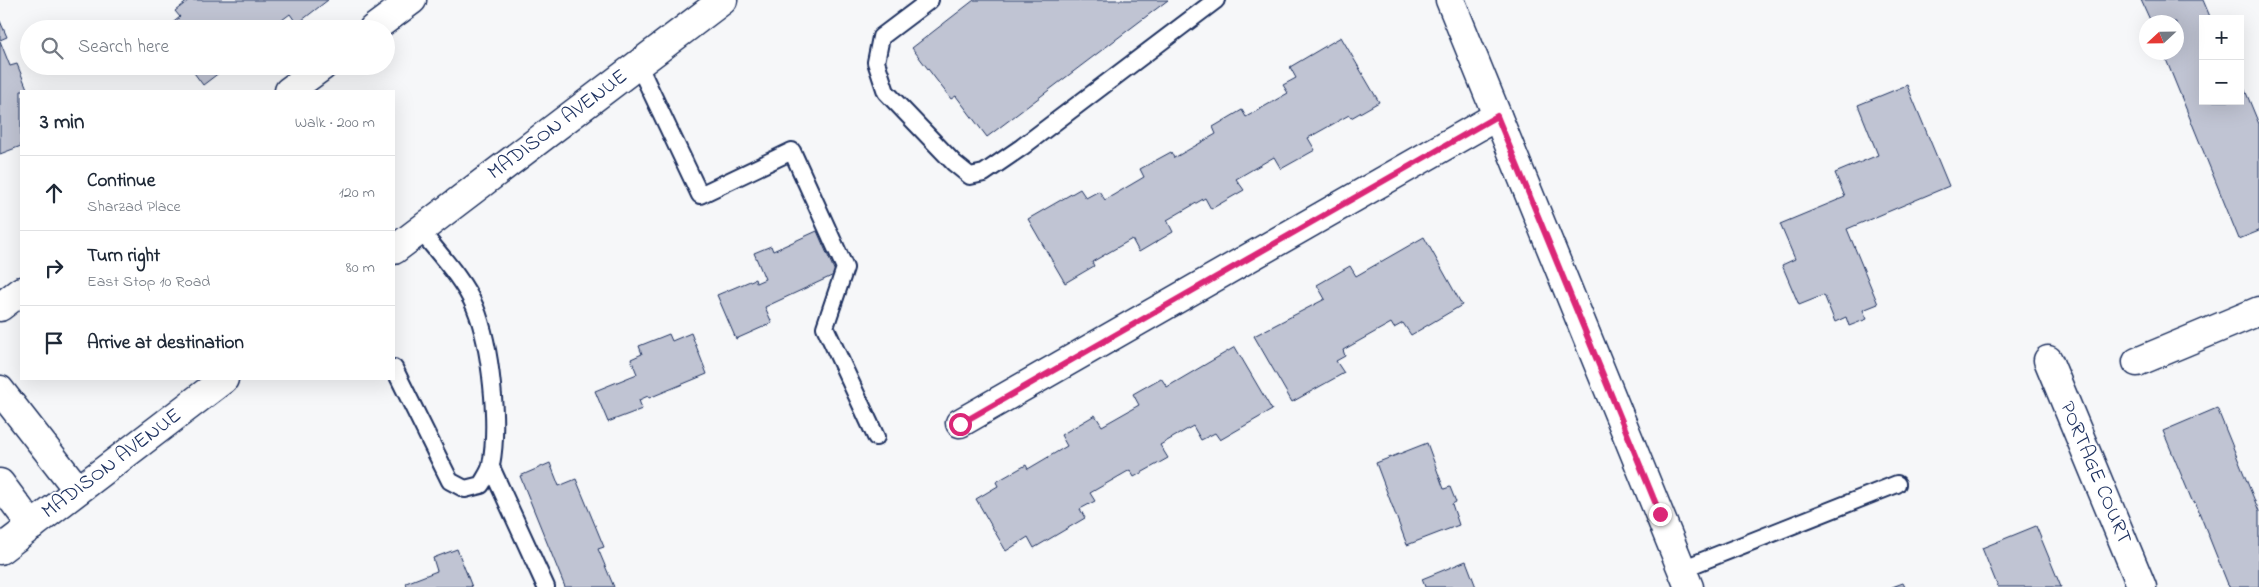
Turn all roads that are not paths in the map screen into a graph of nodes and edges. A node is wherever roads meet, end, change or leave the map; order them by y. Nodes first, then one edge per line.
1 (412, 0) edge
2 (723, 0) edge
3 (930, 0) edge
4 (1216, 0) edge
5 (1450, 0) edge
6 (385, 20) edge
7 (638, 64) junction
8 (311, 75) edge
9 (290, 90) edge
10 (1497, 116) junction
11 (420, 230) junction
12 (395, 249) edge
13 (20, 292) edge
14 (0, 307) edge
15 (2259, 311) edge
16 (2048, 360) dead end
17 (2138, 362) dead end
18 (395, 370) edge
19 (223, 380) edge
20 (0, 390) edge
21 (960, 424) dead end
22 (876, 437) dead end
23 (491, 467) junction
24 (0, 483) edge
25 (1897, 484) dead end
26 (78, 490) junction
27 (32, 526) junction
28 (0, 550) edge
29 (1686, 578) edge
30 (546, 587) edge
31 (2142, 587) edge

1 - 6 street
2 - 7 street, MADISON AVENUE
3 - 4 lane
5 - 10 street
7 - 11 street, MADISON AVENUE
7 - 22 lane
8 - 9 street
10 - 21 street
10 - 29 street
11 - 12 street, MADISON AVENUE
11 - 23 lane
13 - 14 street
15 - 17 street
16 - 31 street, PORTAGE COURT
18 - 23 lane
19 - 26 street, MADISON AVENUE
20 - 26 street
23 - 30 lane
24 - 27 street
25 - 29 lane
26 - 27 street, MADISON AVENUE
27 - 28 street, MADISON AVENUE

